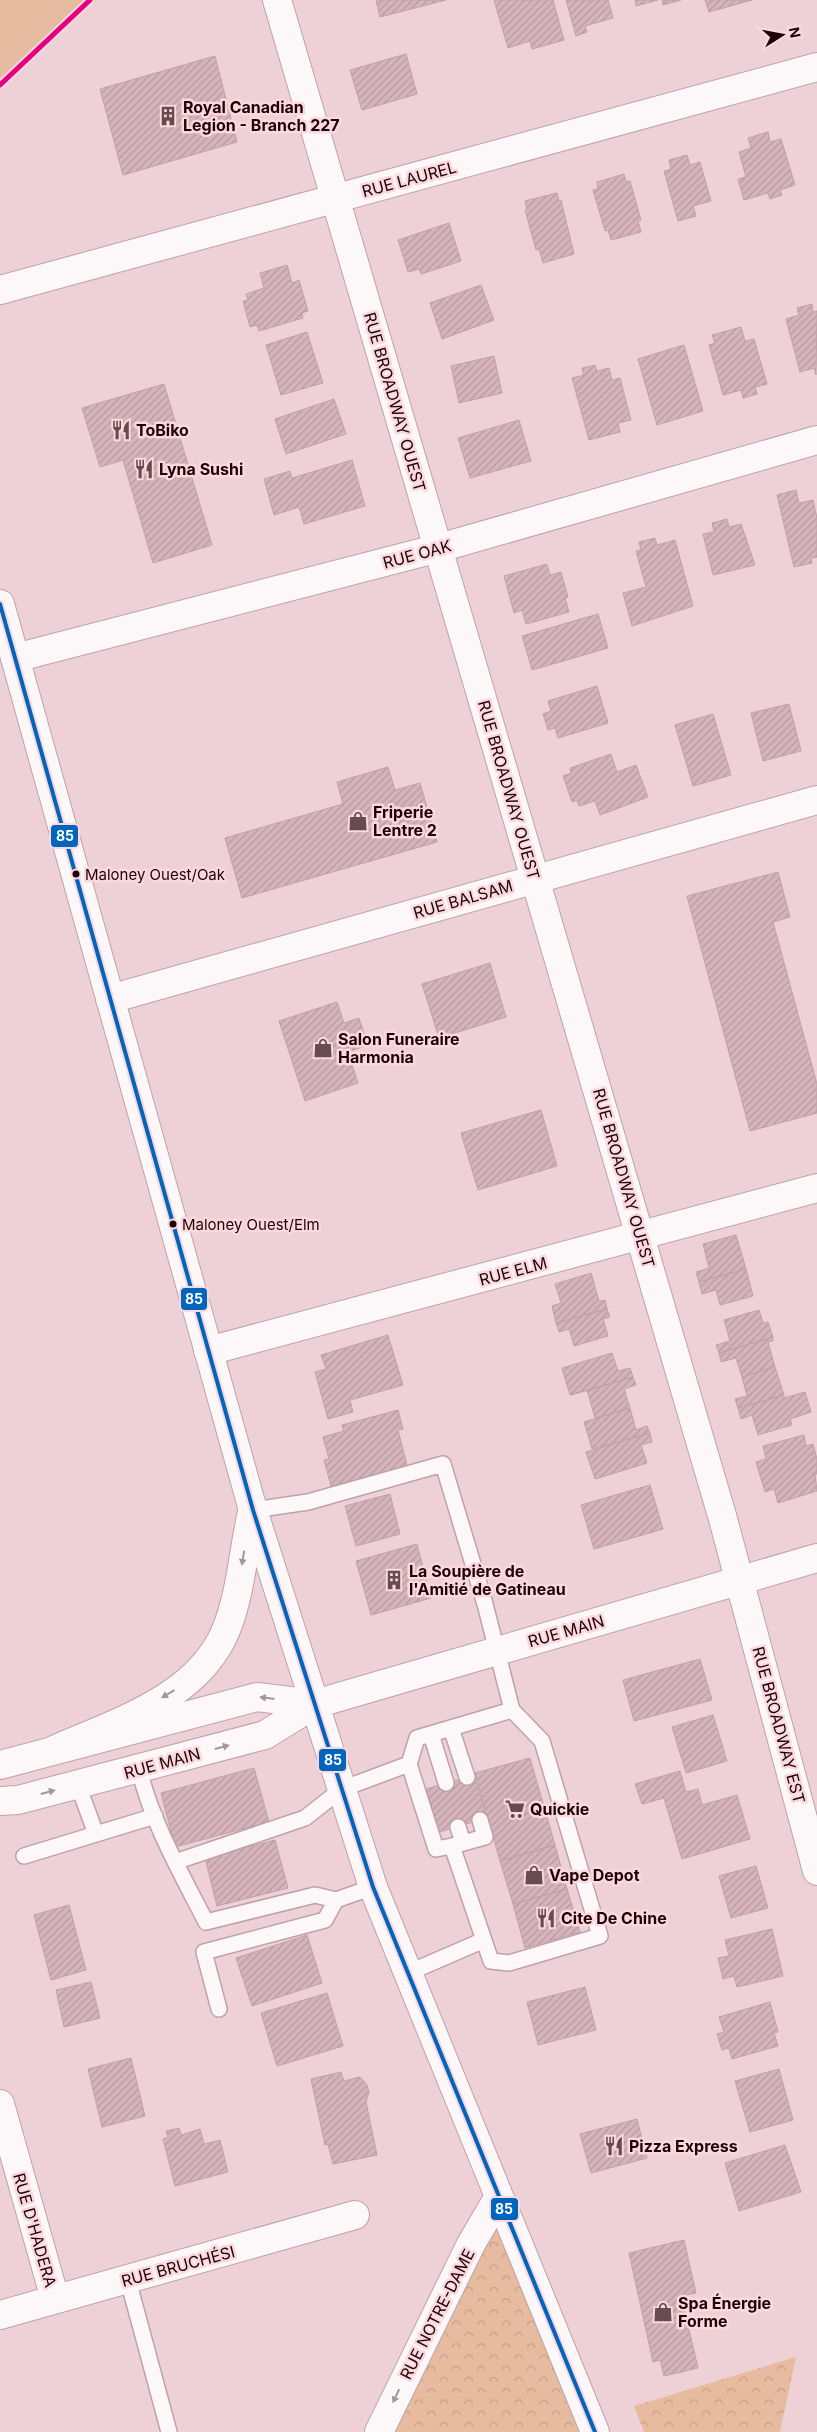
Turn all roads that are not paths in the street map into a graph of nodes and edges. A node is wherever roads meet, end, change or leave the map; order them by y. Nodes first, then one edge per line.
1 (277, 0) edge
2 (817, 67) edge
3 (335, 200) junction
4 (0, 290) edge
5 (817, 440) edge
6 (439, 548) junction
7 (0, 604) edge
8 (15, 658) junction
9 (817, 800) edge
10 (535, 878) junction
11 (110, 999) junction
12 (817, 1188) edge
13 (641, 1236) junction
14 (208, 1351) junction
15 (253, 1510) junction
16 (817, 1558) edge
17 (738, 1581) junction
18 (497, 1651) junction
19 (315, 1704) junction
20 (512, 1710) junction
21 (451, 1728) junction
22 (431, 1734) junction
23 (56, 1749) junction
24 (409, 1764) junction
25 (0, 1765) edge
26 (139, 1768) junction
27 (467, 1777) dead end
28 (446, 1783) dead end
29 (78, 1784) junction
30 (342, 1789) junction
31 (0, 1801) edge
32 (155, 1816) junction
33 (480, 1820) dead end
34 (458, 1827) dead end
35 (96, 1834) junction
36 (458, 1844) junction
37 (24, 1856) dead end
38 (175, 1862) junction
39 (817, 1871) edge
40 (373, 1887) junction
41 (336, 1900) junction
42 (484, 1940) junction
43 (408, 1973) junction
44 (219, 2009) dead end
45 (0, 2104) edge
46 (498, 2198) junction
47 (355, 2216) dead end
48 (128, 2280) junction
49 (55, 2299) junction
50 (0, 2315) edge
51 (169, 2432) edge
52 (380, 2432) edge
53 (595, 2432) edge

1 - 3 street, RUE BROADWAY OUEST
2 - 3 street, RUE LAUREL
3 - 4 street, RUE LAUREL
3 - 6 street, RUE BROADWAY OUEST
5 - 6 street, RUE OAK
6 - 8 street, RUE OAK
6 - 10 street, RUE BROADWAY OUEST
7 - 8 street
8 - 11 street
9 - 10 street, RUE BALSAM
10 - 11 street, RUE BALSAM
10 - 13 street, RUE BROADWAY OUEST
11 - 14 street
12 - 13 street, RUE ELM
13 - 14 street, RUE ELM
13 - 17 street, RUE BROADWAY OUEST
14 - 15 street
15 - 18 lane
15 - 19 street
15 -> 23 street
16 - 17 street, RUE MAIN
17 - 18 street, RUE MAIN
17 - 39 street, RUE BROADWAY EST
18 - 19 street, RUE MAIN
18 - 20 lane
19 -> 23 street, RUE MAIN
26 -> 19 street, RUE MAIN
19 - 30 street
20 - 21 lane
20 - 42 lane
21 - 22 lane
21 - 27 lane
22 - 24 lane
22 - 28 lane
23 - 25 street, RUE MAIN
24 - 30 lane
24 - 36 lane
26 - 29 street, RUE MAIN
26 - 32 lane
31 -> 29 street, RUE MAIN
29 - 35 lane
30 - 38 lane
30 - 40 street
32 - 35 lane
32 - 38 lane
33 - 36 lane
34 - 36 lane
35 - 37 lane
36 - 42 lane
38 - 41 lane
40 - 41 lane
40 - 43 street
41 - 44 lane
42 - 43 lane
43 - 46 street
45 - 49 street, RUE D'HADERA
46 -> 52 street, RUE NOTRE-DAME
46 - 53 street
47 - 48 street, RUE BRUCHÉSI
48 - 49 street, RUE BRUCHÉSI
48 - 51 lane
49 - 50 street, RUE BRUCHÉSI

